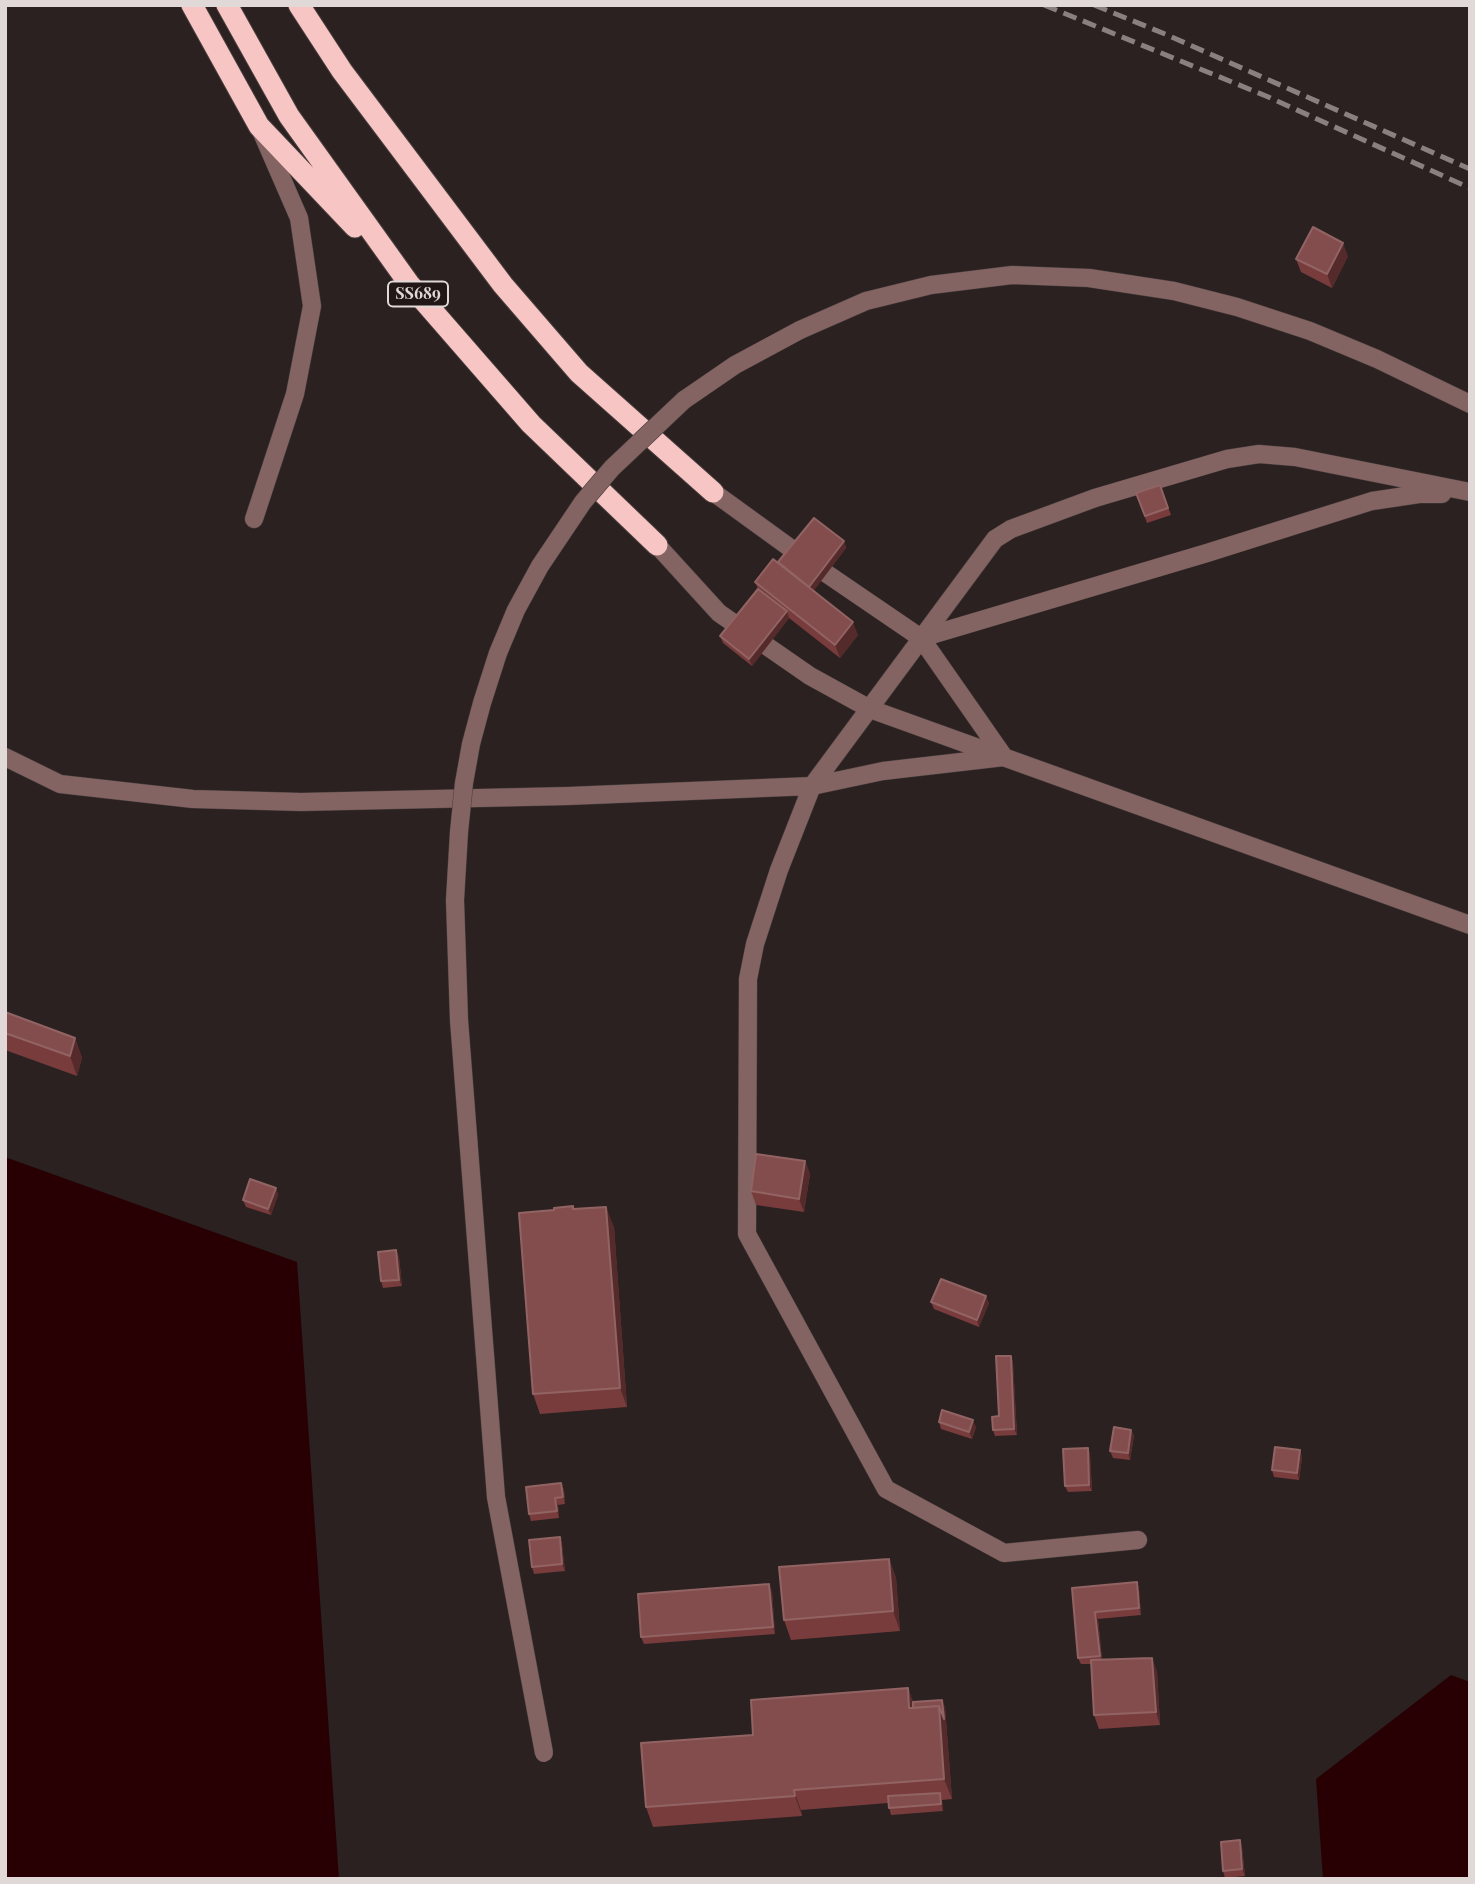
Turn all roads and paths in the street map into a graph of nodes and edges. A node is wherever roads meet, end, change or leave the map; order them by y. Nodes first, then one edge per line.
1 (192, 5) edge
2 (227, 5) edge
3 (299, 5) edge
4 (260, 126) junction
5 (410, 285) junction
6 (1470, 404) edge
7 (713, 492) joint
8 (1470, 493) edge
9 (254, 519) dead end
10 (657, 545) joint
11 (921, 638) junction
12 (870, 709) junction
13 (5, 757) edge
14 (1004, 757) junction
15 (812, 786) junction
16 (1470, 925) edge
17 (1138, 1541) dead end
18 (544, 1753) dead end

1 - 4 highway
2 - 5 highway, SS689
3 - 7 highway
4 - 5 highway
4 - 9 street
5 - 10 highway, SS689
6 - 18 street, bridge
7 - 11 street
8 - 11 street
8 - 11 street
10 - 12 street
11 - 12 street
11 - 14 street
12 - 14 street
12 - 15 street
13 - 15 street
14 - 15 street
14 - 16 street
15 - 17 street

